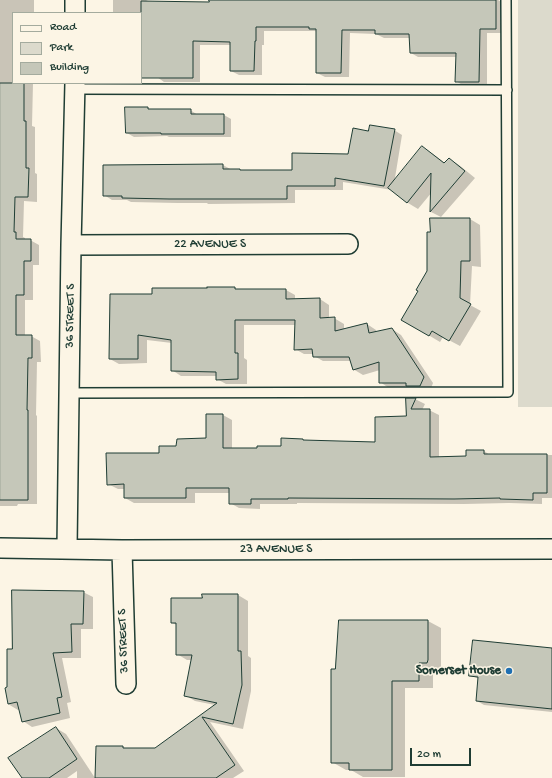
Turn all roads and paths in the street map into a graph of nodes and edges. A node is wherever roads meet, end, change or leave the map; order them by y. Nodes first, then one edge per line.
1 (75, 0) edge
2 (506, 0) edge
3 (75, 12) edge
4 (75, 86) edge
5 (507, 90) junction
6 (348, 244) dead end
7 (72, 246) junction
8 (70, 393) junction
9 (0, 548) edge
10 (67, 548) junction
11 (552, 549) edge
12 (122, 550) junction
13 (126, 684) dead end

1 - 3 street
2 - 5 lane
4 - 5 lane
4 - 7 street, 36 STREET S
5 - 8 lane
6 - 7 street, 22 AVENUE S
7 - 8 street, 36 STREET S
8 - 10 street, 36 STREET S
9 - 10 street, 23 AVENUE S
10 - 12 street, 23 AVENUE S
11 - 12 street, 23 AVENUE S
12 - 13 street, 36 STREET S

